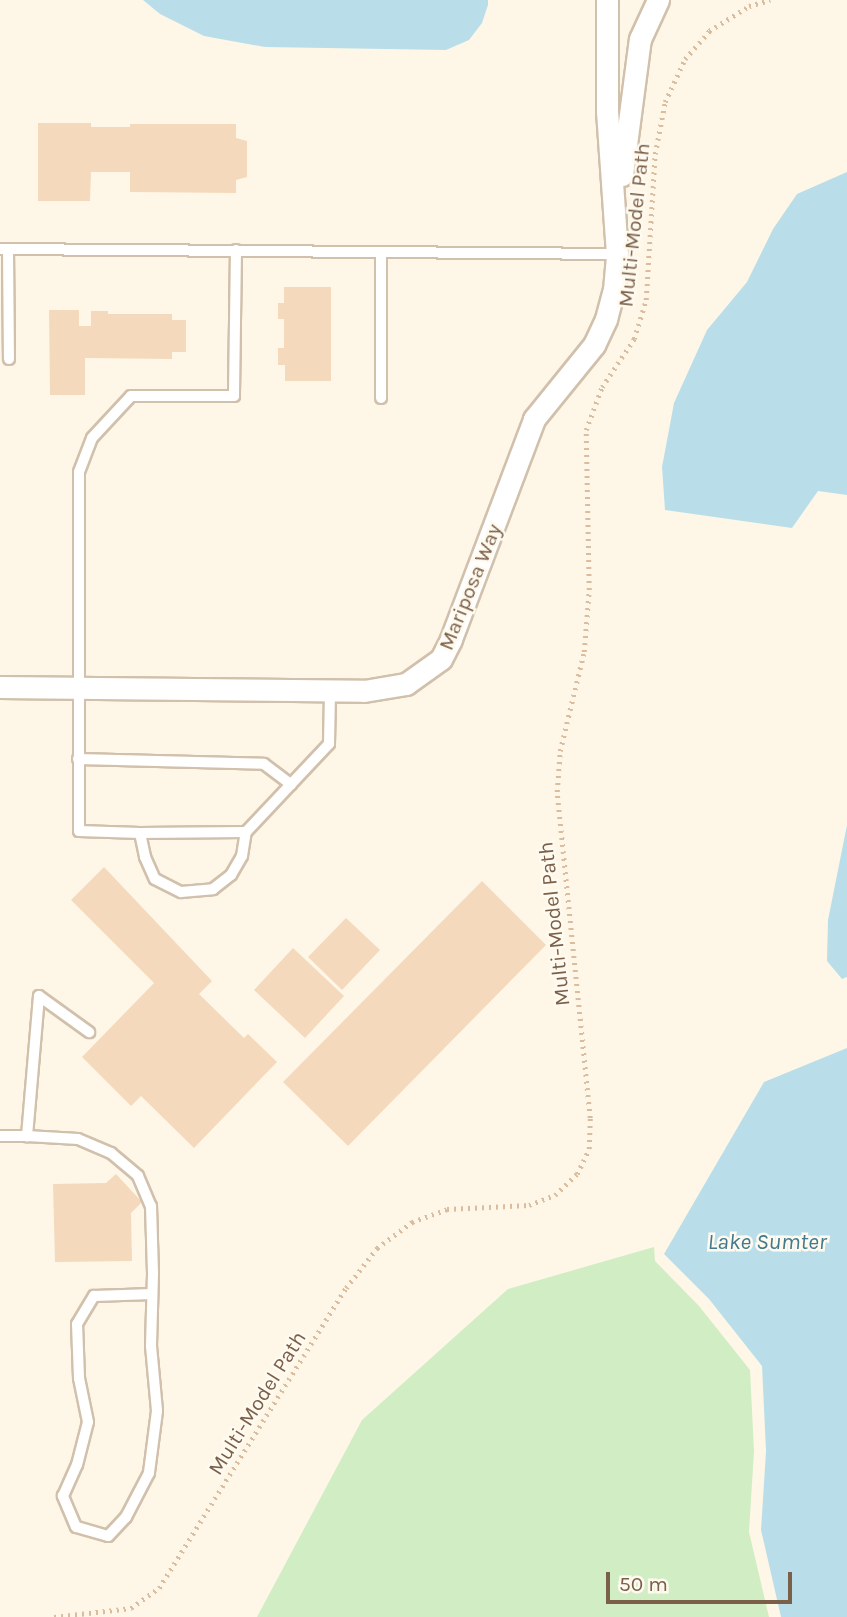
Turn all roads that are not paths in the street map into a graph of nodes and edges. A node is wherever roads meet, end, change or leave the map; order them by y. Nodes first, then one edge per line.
1 (607, 0) edge
2 (658, 0) edge
3 (616, 222) junction
4 (4, 249) edge
5 (236, 250) junction
6 (381, 252) junction
7 (617, 254) junction
8 (9, 359) dead end
9 (381, 398) dead end
10 (77, 686) junction
11 (0, 687) edge
12 (330, 690) junction
13 (78, 759) junction
14 (291, 784) junction
15 (246, 832) junction
16 (140, 833) junction
17 (89, 1032) dead end
18 (0, 1136) edge
19 (27, 1136) junction
20 (152, 1294) junction

1 - 3 street, Mariposa Way
2 - 3 street, Mariposa Way
3 - 7 street, Mariposa Way
4 - 5 lane
4 - 8 lane
5 - 6 lane
5 - 10 lane
6 - 7 lane
6 - 9 lane
7 - 12 street, Mariposa Way
10 - 11 street, Mariposa Way
10 - 12 street, Mariposa Way
10 - 13 lane
12 - 14 lane
13 - 14 lane
13 - 16 lane
14 - 15 lane
15 - 16 lane
15 - 16 lane
17 - 19 lane
18 - 19 lane
19 - 20 lane
20 - 20 lane

